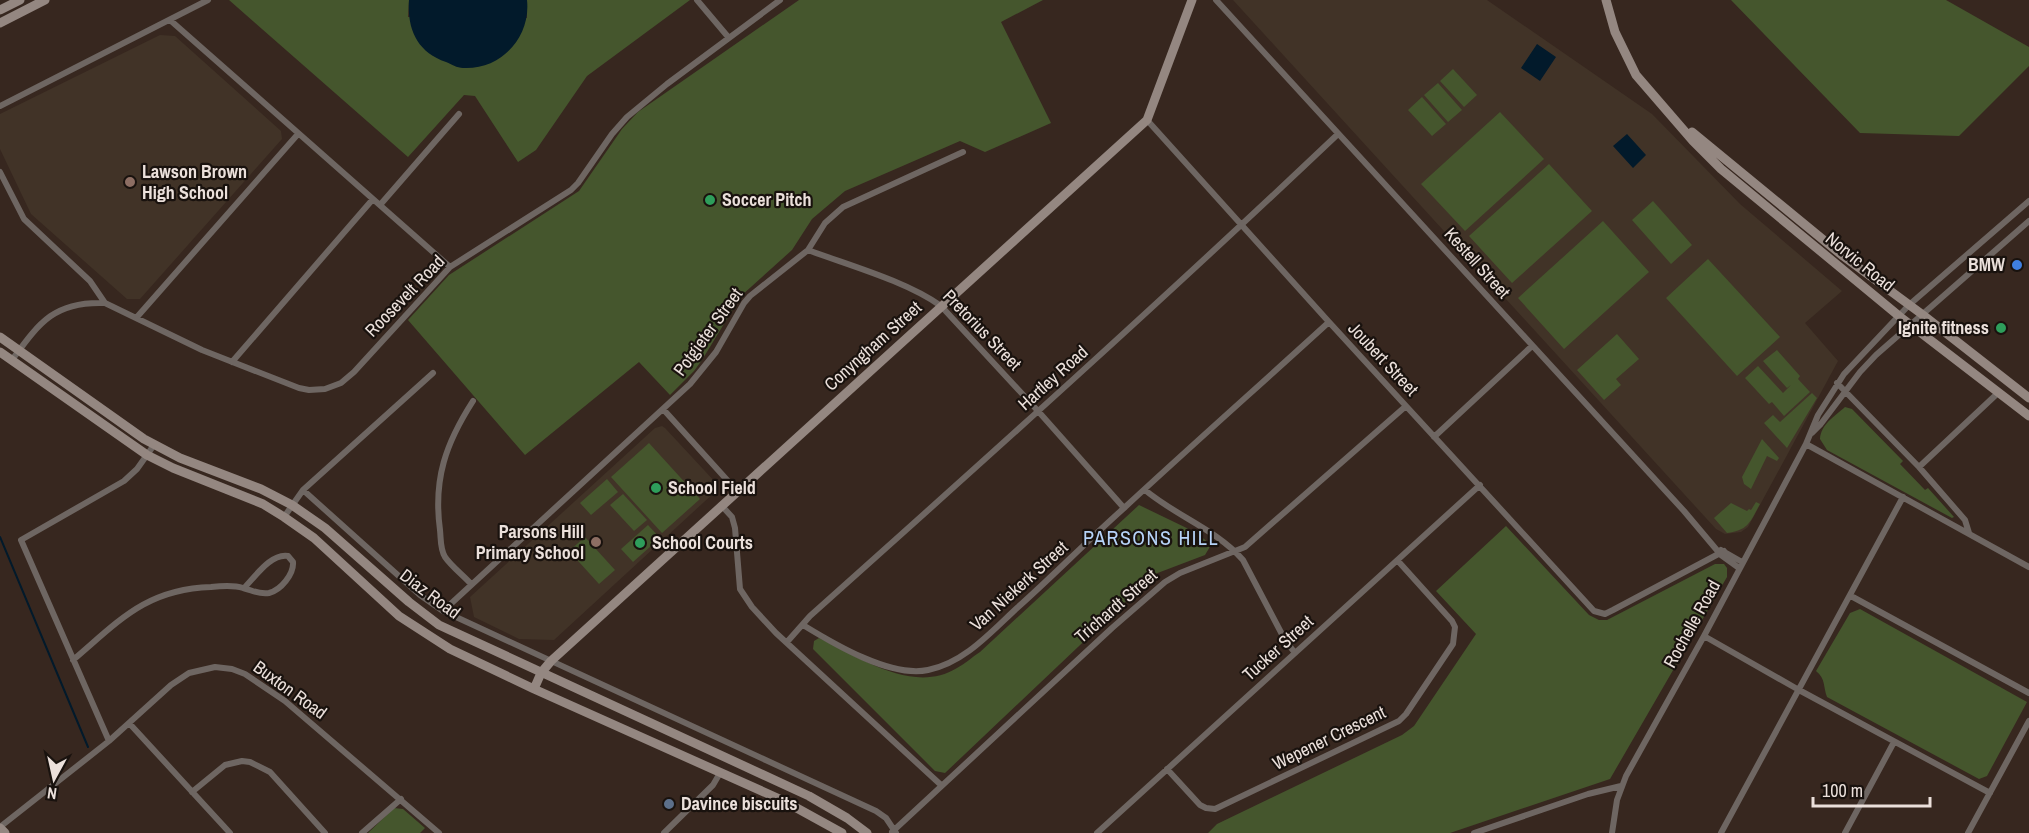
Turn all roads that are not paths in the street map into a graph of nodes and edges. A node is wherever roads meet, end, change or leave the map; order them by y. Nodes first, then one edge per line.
1 (20, 0) edge
2 (45, 0) edge
3 (208, 0) edge
4 (697, 0) edge
5 (780, 0) edge
6 (1192, 0) edge
7 (1215, 0) edge
8 (1606, 0) edge
9 (0, 10) edge
10 (170, 20) junction
11 (0, 23) edge
12 (729, 38) junction
13 (0, 106) edge
14 (459, 114) dead end
15 (1147, 120) junction
16 (1680, 124) junction
17 (298, 134) junction
18 (1338, 134) junction
19 (963, 152) dead end
20 (0, 172) edge
21 (373, 199) junction
22 (2029, 201) edge
23 (380, 205) junction
24 (2029, 221) edge
25 (1243, 225) junction
26 (808, 250) junction
27 (450, 267) junction
28 (105, 303) junction
29 (1909, 305) junction
30 (941, 306) junction
31 (1923, 315) junction
32 (1899, 316) junction
33 (137, 317) junction
34 (1329, 322) junction
35 (1912, 325) junction
36 (0, 337) edge
37 (1532, 346) junction
38 (20, 350) junction
39 (0, 352) edge
40 (12, 360) junction
41 (232, 362) junction
42 (433, 373) dead end
43 (1837, 383) junction
44 (1845, 391) junction
45 (1999, 392) junction
46 (2029, 398) edge
47 (473, 401) dead end
48 (1406, 406) junction
49 (663, 409) junction
50 (1038, 411) junction
51 (2029, 416) edge
52 (1812, 433) junction
53 (1434, 437) junction
54 (1806, 444) junction
55 (154, 445) junction
56 (147, 455) junction
57 (1919, 467) junction
58 (1480, 485) junction
59 (303, 490) junction
60 (1145, 490) junction
61 (737, 491) junction
62 (1903, 497) junction
63 (292, 505) junction
64 (722, 505) junction
65 (1124, 508) junction
66 (284, 517) junction
67 (1969, 533) junction
68 (1236, 552) junction
69 (1722, 553) junction
70 (1398, 561) junction
71 (1741, 565) junction
72 (2029, 567) edge
73 (471, 584) junction
74 (244, 588) junction
75 (1851, 596) junction
76 (443, 611) junction
77 (803, 625) junction
78 (1704, 636) junction
79 (787, 642) junction
80 (1295, 653) junction
81 (73, 660) junction
82 (551, 661) junction
83 (541, 673) junction
84 (534, 688) junction
85 (1799, 690) junction
86 (2029, 693) edge
87 (2029, 721) edge
88 (129, 723) junction
89 (109, 741) junction
90 (1894, 742) junction
91 (1167, 769) junction
92 (720, 773) junction
93 (941, 785) junction
94 (1621, 786) junction
95 (192, 792) junction
96 (1990, 793) junction
97 (401, 799) junction
98 (0, 828) edge
99 (894, 832) edge
100 (5, 833) edge
101 (230, 833) edge
102 (325, 833) edge
103 (363, 833) edge
104 (439, 833) edge
105 (664, 833) edge
106 (842, 833) edge
107 (867, 833) edge
108 (1097, 833) edge
109 (1474, 833) edge
110 (1612, 833) edge
111 (1720, 833) edge
112 (1845, 833) edge
113 (1968, 833) edge

1 - 9 street
2 - 11 street
3 - 10 street
4 - 12 street
5 - 12 street, Roosevelt Road
6 - 15 street, Conyngham Street
7 - 18 street, Kestell Street
8 - 16 street, Norvic Road
10 - 13 street
10 - 17 street
12 - 27 street, Roosevelt Road
14 - 23 street
15 - 25 street, Joubert Street
15 - 30 street, Conyngham Street
16 - 29 street, Norvic Road
16 - 32 street, Norvic Road
17 - 21 street
17 - 33 street
18 - 25 street, Hartley Road
18 - 37 street, Kestell Street
19 - 26 street, Potgieter Street
20 - 28 street
21 - 23 street
21 - 41 street
22 - 29 street, Rochelle Road
23 - 27 street
24 - 31 street, Rochelle Road
25 - 34 street, Joubert Street
25 - 50 street, Hartley Road
26 - 30 street, Pretorius Street
26 - 49 street, Potgieter Street
27 - 41 street, Roosevelt Road
28 - 33 street, Roosevelt Road
28 - 38 street, Roosevelt Road
29 - 31 street, Norvic Road
29 - 32 street, Rochelle Road
30 - 50 street, Pretorius Street
30 - 61 street, Conyngham Street
31 - 35 street, Rochelle Road
31 - 46 street, Norvic Road
32 - 35 street, Norvic Road
32 - 43 street, Rochelle Road
33 - 41 street, Roosevelt Road
34 - 48 street, Joubert Street
34 - 60 street, Van Niekerk Street
35 - 44 street, Rochelle Road
35 - 45 street, Norvic Road
36 - 38 street, Diaz Road
37 - 53 street
37 - 69 street, Kestell Street
38 - 40 street, Roosevelt Road
38 - 55 street, Diaz Road
39 - 40 street, Diaz Road
40 - 56 street, Diaz Road
42 - 59 street
43 - 44 street
43 - 52 street, Rochelle Road
44 - 52 street, Rochelle Road
44 - 57 street
45 - 51 street, Norvic Road
45 - 57 street
47 - 73 street
48 - 53 street, Joubert Street
48 - 68 street, Trichardt Street
49 - 61 street
49 - 73 street, Potgieter Street
50 - 65 street, Pretorius Street
50 - 77 street, Hartley Road
52 - 54 street, Rochelle Road
53 - 58 street, Joubert Street
54 - 62 street
54 - 71 street, Rochelle Road
55 - 56 street
55 - 63 street, Diaz Road
56 - 66 street, Diaz Road
56 - 81 street
57 - 67 street
58 - 69 street, Joubert Street
58 - 70 street, Tucker Street
59 - 63 street
59 - 76 street, Diaz Road
60 - 65 street, Van Niekerk Street
60 - 68 street
61 - 64 street, Conyngham Street
62 - 67 street
62 - 75 street
63 - 66 street
63 - 83 street, Diaz Road
64 - 79 street
64 - 82 street, Conyngham Street
65 - 77 street, Van Niekerk Street
66 - 84 street, Diaz Road
67 - 72 street
68 - 80 street
68 - 93 street, Trichardt Street
69 - 71 street, Kestell Street
70 - 80 street, Tucker Street
70 - 91 street, Wepener Crescent
71 - 78 street, Rochelle Road
73 - 76 street, Potgieter Street
74 - 74 street
74 - 81 street
75 - 85 street
75 - 86 street
76 - 82 street, Diaz Road
77 - 79 street, Hartley Road
78 - 85 street
78 - 94 street, Rochelle Road
79 - 93 street
80 - 91 street, Tucker Street
81 - 89 street
82 - 83 street, Conyngham Street
82 - 99 street, Diaz Road
83 - 84 street, Conyngham Street
83 - 107 street, Diaz Road
84 - 92 street, Diaz Road
85 - 90 street
85 - 111 street
87 - 96 street
88 - 89 street, Buxton Road
88 - 95 street
88 - 97 street, Buxton Road
89 - 98 street, Buxton Road
90 - 96 street
90 - 112 street
91 - 108 street, Tucker Street
92 - 105 street
92 - 106 street, Diaz Road
93 - 99 street, Trichardt Street
94 - 109 street
94 - 110 street, Rochelle Road
95 - 101 street
95 - 102 street
96 - 113 street
97 - 103 street
97 - 104 street, Buxton Road
98 - 100 street

